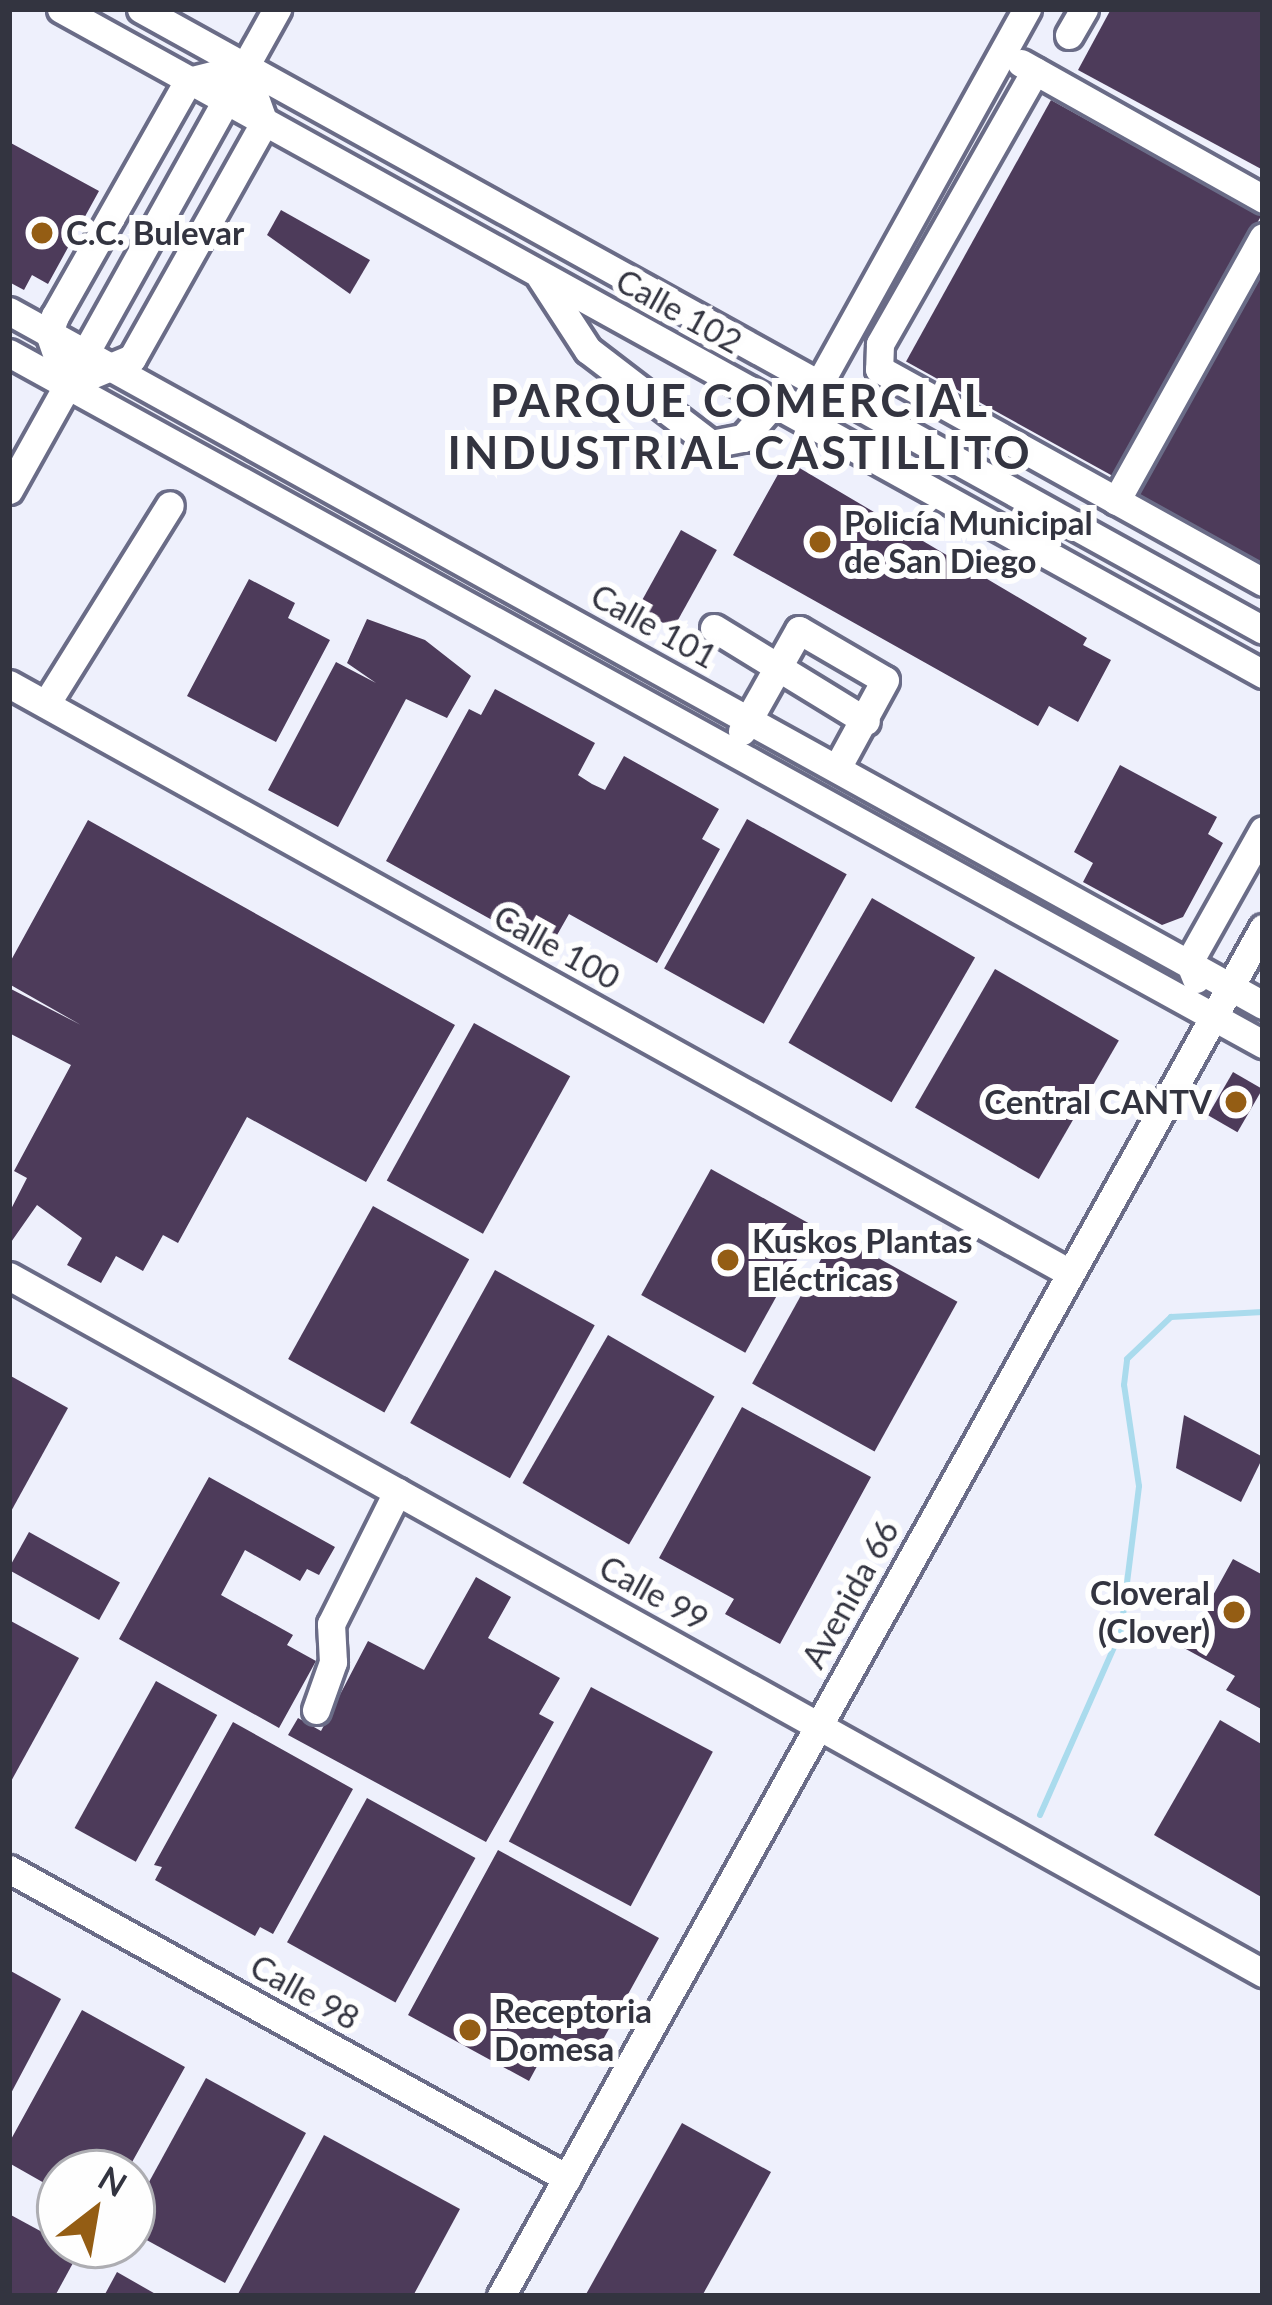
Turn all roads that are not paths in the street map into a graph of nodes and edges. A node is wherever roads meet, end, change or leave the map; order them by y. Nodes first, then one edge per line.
1 (61, 9) edge
2 (141, 9) edge
3 (277, 9) edge
4 (1027, 9) edge
5 (1084, 9) edge
6 (1069, 34) dead end
7 (1002, 53) junction
8 (244, 67) junction
9 (1034, 71) junction
10 (188, 81) junction
11 (224, 101) junction
12 (264, 123) junction
13 (1263, 199) edge
14 (1263, 237) edge
15 (539, 275) junction
16 (9, 311) edge
17 (49, 333) junction
18 (9, 353) edge
19 (85, 353) junction
20 (117, 370) junction
21 (820, 384) junction
22 (67, 385) junction
23 (773, 404) junction
24 (9, 490) edge
25 (1116, 501) junction
26 (170, 505) dead end
27 (1263, 582) edge
28 (714, 628) dead end
29 (1263, 630) edge
30 (775, 667) junction
31 (1263, 674) edge
32 (9, 684) edge
33 (46, 704) junction
34 (748, 719) junction
35 (866, 721) junction
36 (731, 751) junction
37 (837, 768) junction
38 (1263, 830) edge
39 (1263, 928) edge
40 (1189, 962) junction
41 (1232, 986) junction
42 (1263, 1006) edge
43 (1213, 1016) junction
44 (1263, 1044) edge
45 (1070, 1273) junction
46 (9, 1276) edge
47 (398, 1492) junction
48 (316, 1710) dead end
49 (818, 1726) junction
50 (9, 1869) edge
51 (1263, 1973) edge
52 (567, 2178) junction
53 (501, 2296) edge

1 - 10 street, Calle 102
2 - 8 street, Calle 102
3 - 8 street
4 - 7 street
5 - 6 street
7 - 9 street
7 - 21 street
8 - 10 street
8 - 11 street
8 - 12 street
8 - 21 street, Calle 102
9 - 13 street
9 - 25 street
10 - 11 street, Calle 102
10 - 17 street
11 - 12 street, Calle 102
11 - 19 street
12 - 15 street, Calle 102
12 - 20 street
14 - 25 street
15 - 23 street, Calle 102
15 - 23 street
16 - 17 street, Calle 101
17 - 19 street, Calle 101
17 - 22 street
18 - 22 street
19 - 20 street, Calle 101
19 - 22 street
20 - 22 street
20 - 34 street, Calle 101
21 - 29 street, Calle 102
22 - 24 street
22 - 36 street
23 - 31 street, Calle 102
25 - 27 street
26 - 33 street
28 - 30 street
30 - 34 street
30 - 35 street
30 - 35 street
32 - 33 street, Calle 100
33 - 45 street, Calle 100
34 - 36 street
34 - 37 street, Calle 101
35 - 37 street
36 - 43 street
37 - 40 street, Calle 101
38 - 40 street
39 - 41 street, Avenida 66
40 - 41 street, Calle 101
40 - 43 street
41 - 42 street, Calle 101
41 - 43 street, Avenida 66
42 - 43 street
43 - 44 street
43 - 45 street, Avenida 66
45 - 49 street, Avenida 66
46 - 47 street, Calle 99
47 - 48 street
47 - 49 street, Calle 99
49 - 51 street, Calle 99
49 - 52 street, Avenida 66
50 - 52 street, Calle 98
52 - 53 street, Avenida 66

